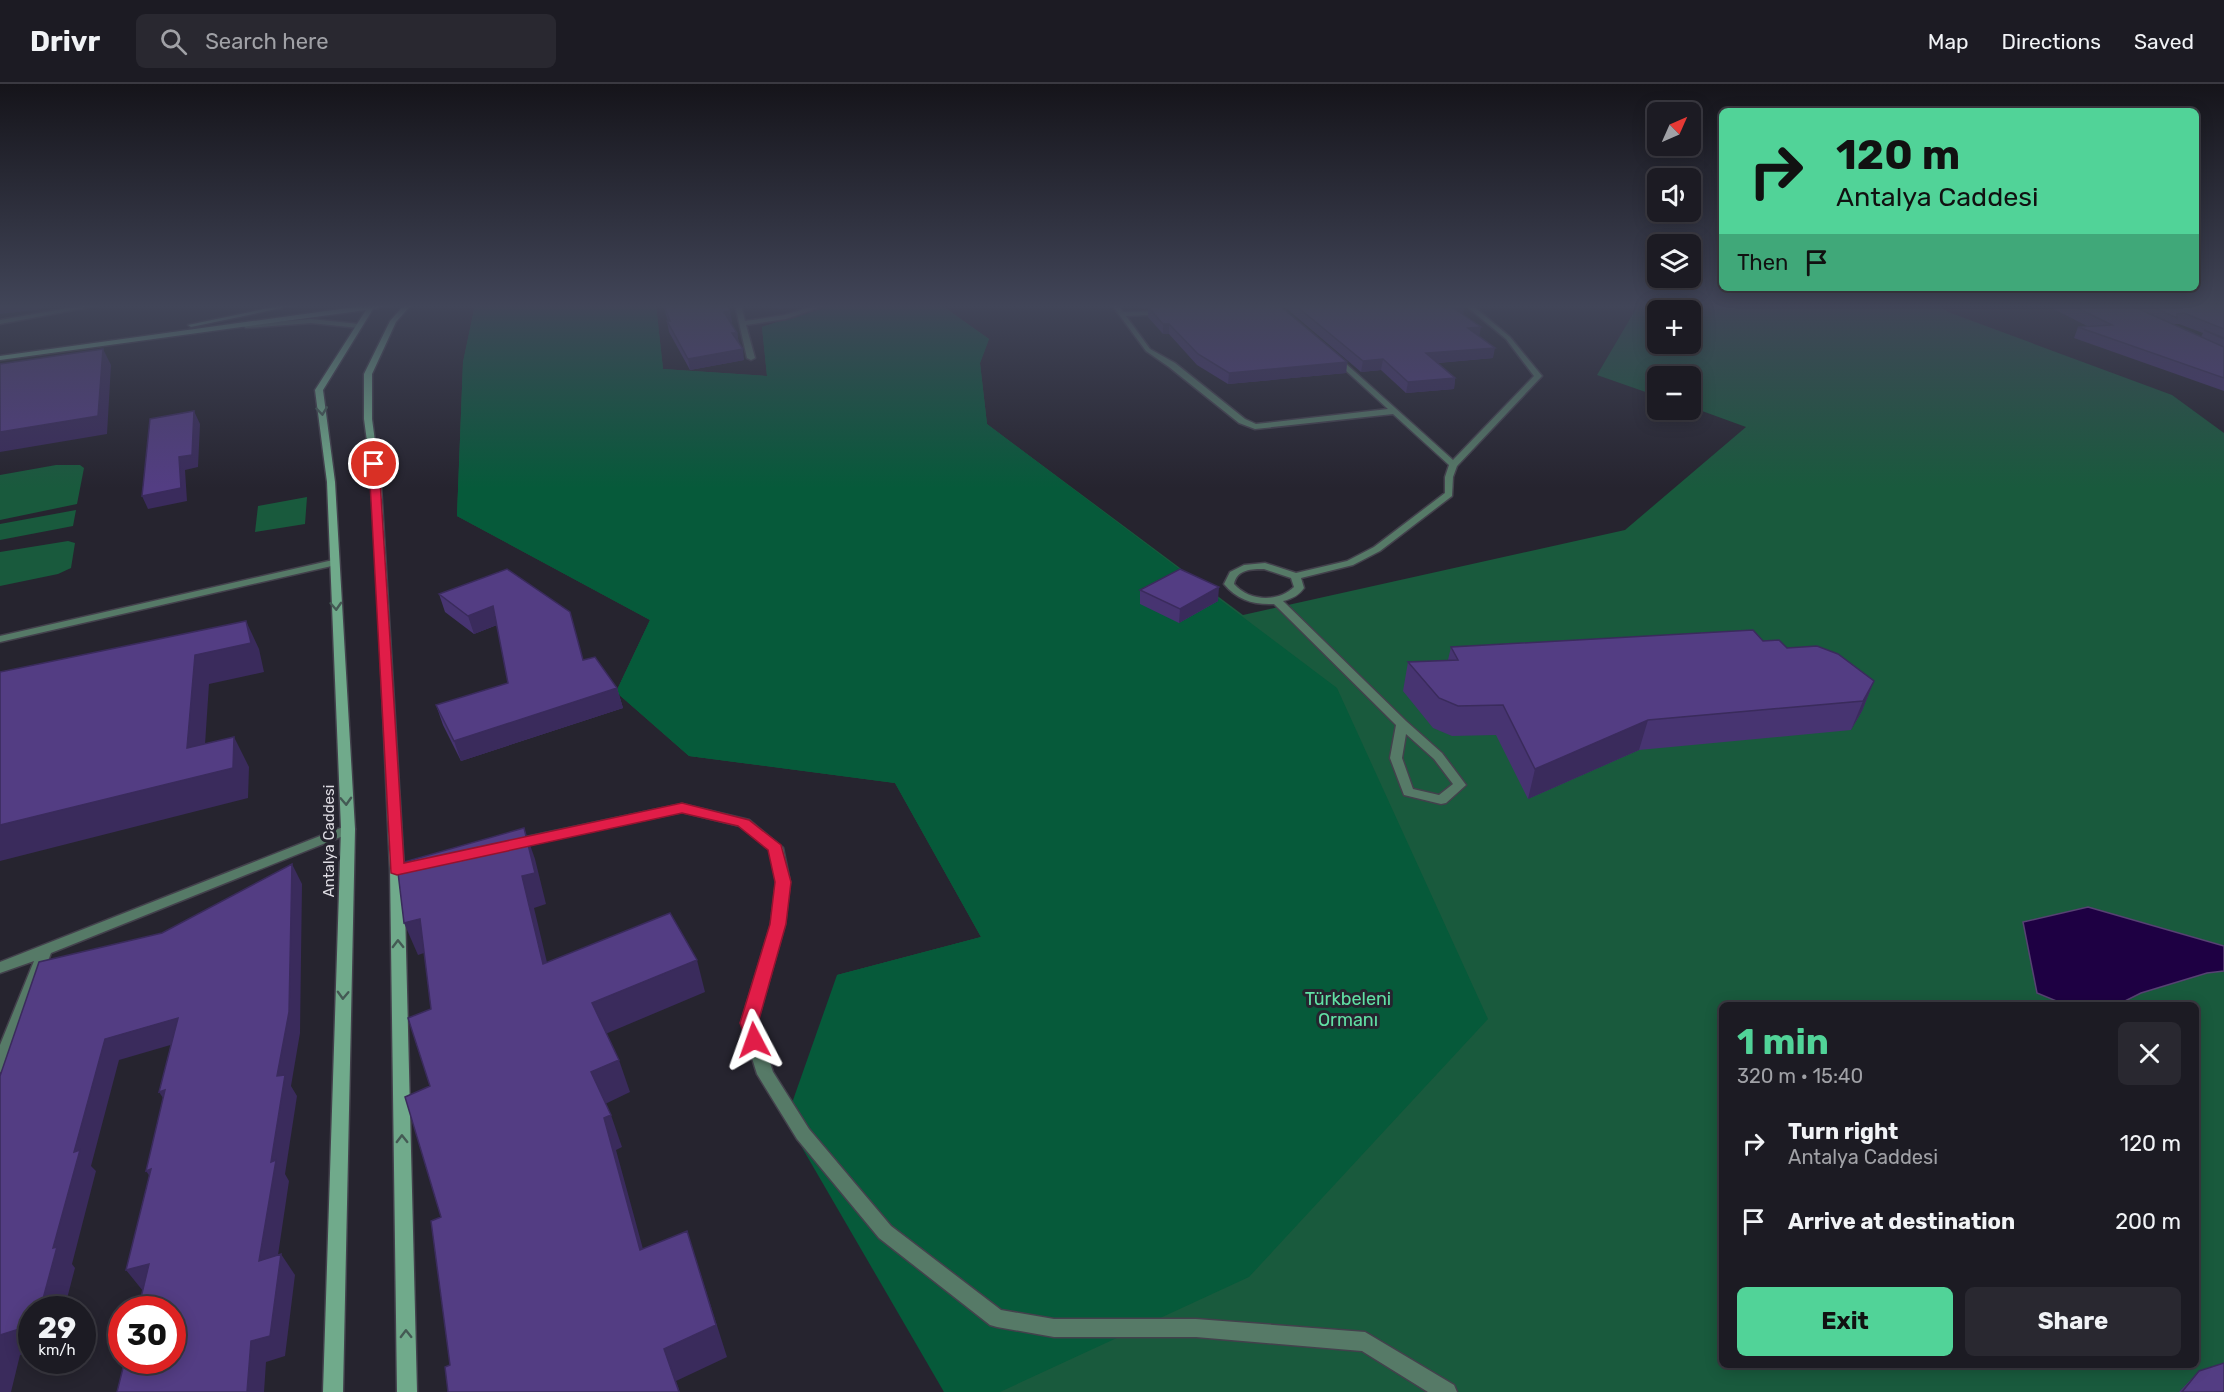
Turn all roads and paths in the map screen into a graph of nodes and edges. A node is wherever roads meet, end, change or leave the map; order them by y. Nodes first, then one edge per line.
1 (334, 366) edge
2 (372, 366) edge
3 (1173, 366) edge
4 (1346, 366) edge
5 (1530, 366) edge
6 (1395, 411) junction
7 (1453, 465) junction
8 (333, 563) junction
9 (1295, 576) junction
10 (1276, 600) junction
11 (0, 639) edge
12 (1402, 724) junction
13 (348, 829) junction
14 (499, 847) edge
15 (45, 950) junction
16 (0, 968) edge
17 (0, 1066) edge
18 (333, 1392) edge
19 (407, 1392) edge
20 (1447, 1392) edge

1 -> 8 main road, Antalya Caddesi
19 -> 2 main road
3 - 6 street
4 - 6 street
5 - 7 street
6 - 7 street
7 - 9 street
8 - 11 street
8 -> 13 main road, Antalya Caddesi
9 - 10 street
9 - 10 street
10 - 12 street
12 - 12 street
13 - 15 street
13 -> 18 main road, Antalya Caddesi
14 - 20 street
15 - 16 street
15 - 17 street

